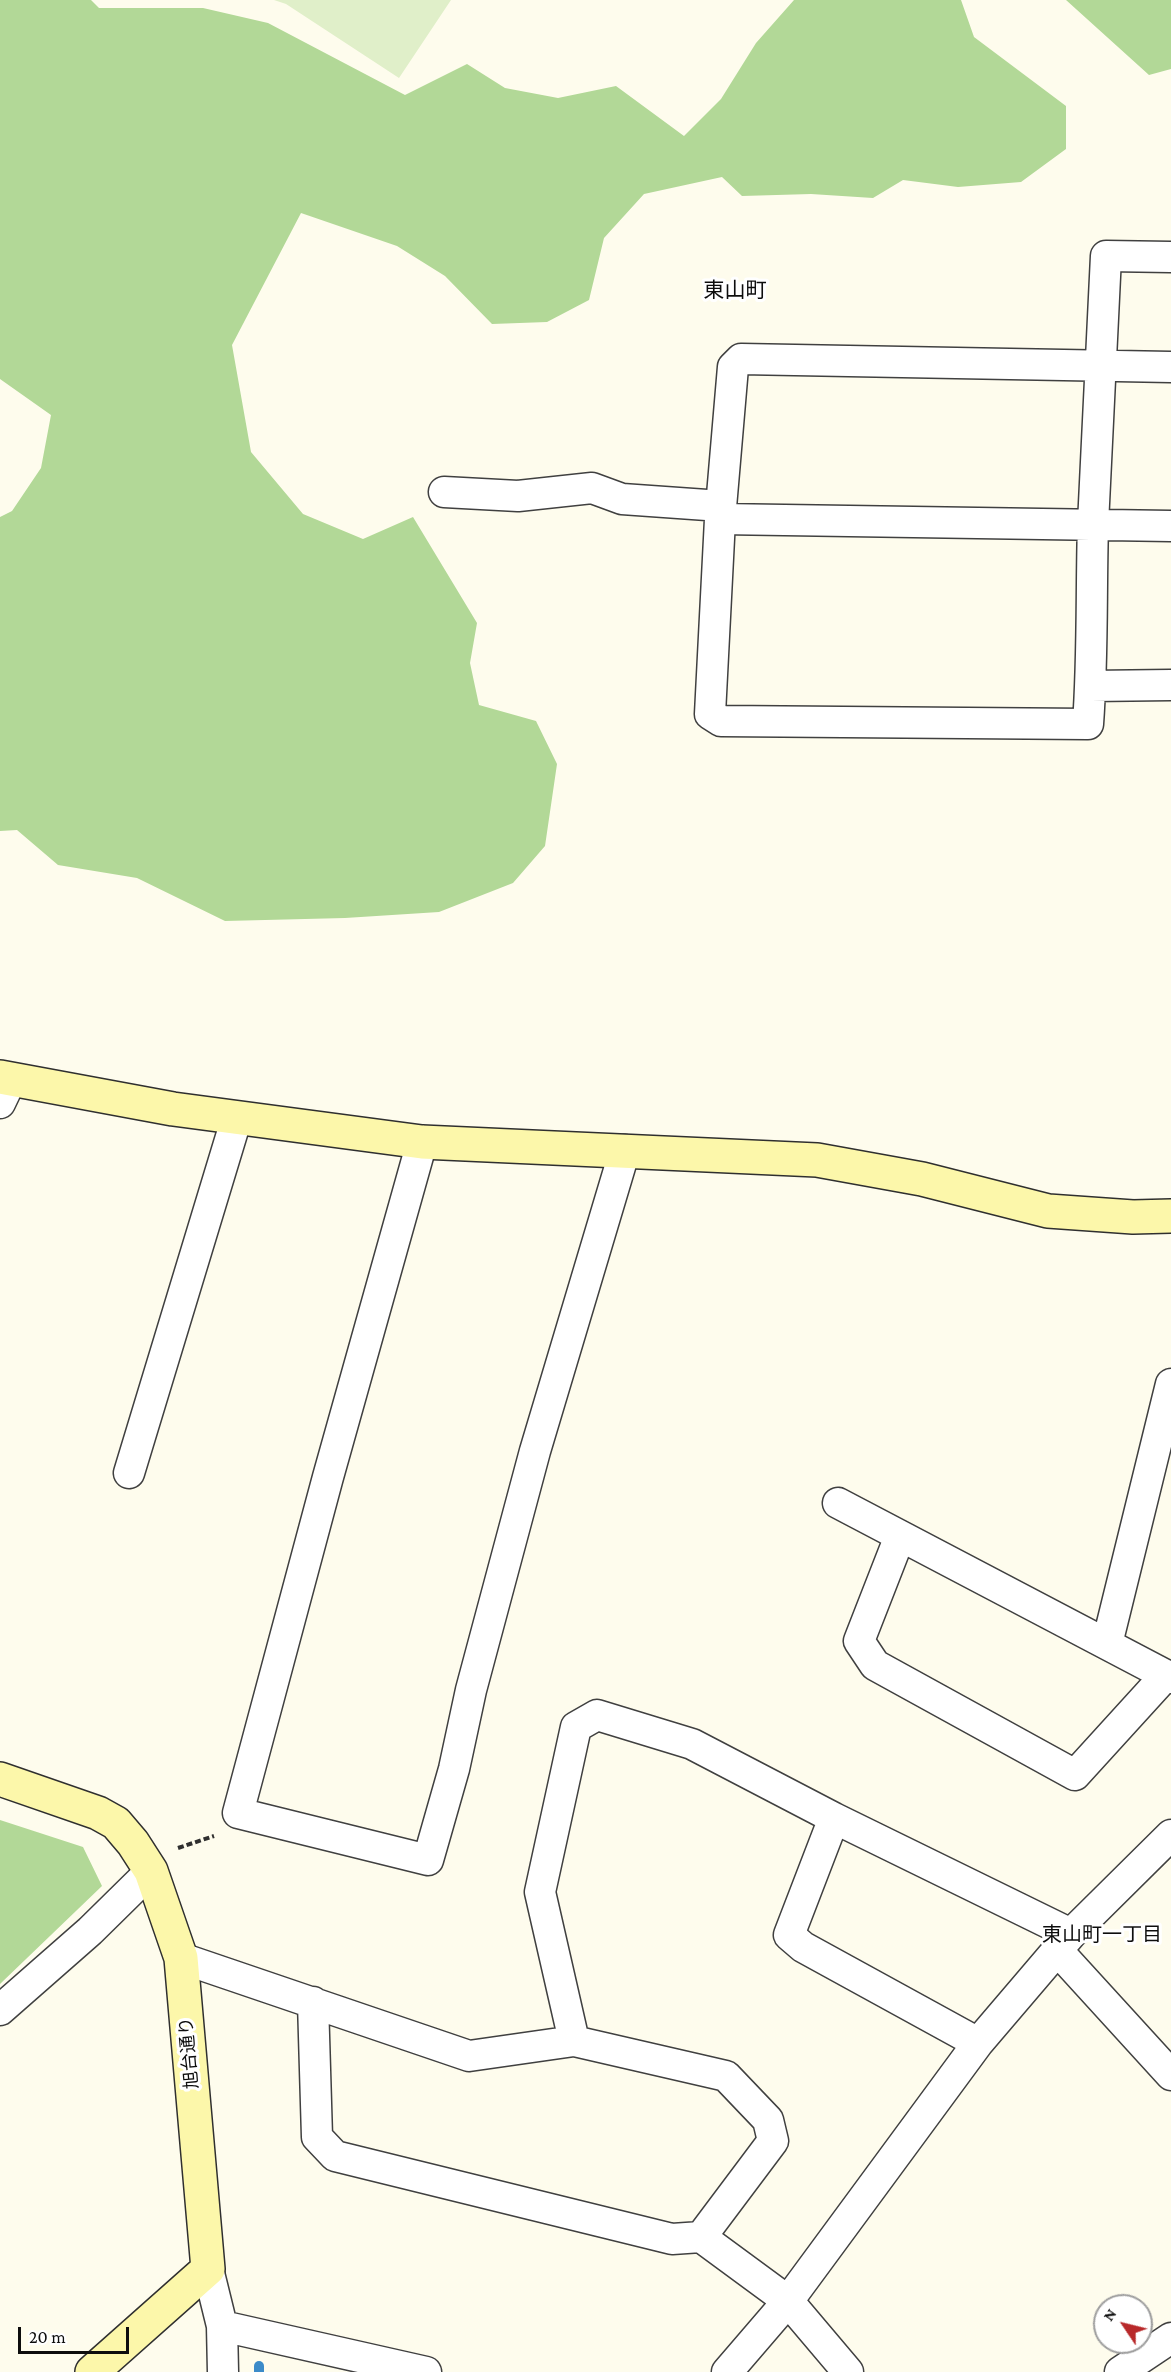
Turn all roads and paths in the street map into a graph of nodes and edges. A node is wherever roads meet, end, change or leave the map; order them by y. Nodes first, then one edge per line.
1 (1171, 257) edge
2 (1101, 366) junction
3 (1171, 367) edge
4 (444, 492) dead end
5 (721, 512) junction
6 (1093, 526) junction
7 (1171, 526) edge
8 (1171, 685) edge
9 (1091, 686) junction
10 (4, 1087) edge
11 (237, 1117) junction
12 (422, 1142) junction
13 (625, 1150) junction
14 (1171, 1216) edge
15 (1171, 1384) edge
16 (129, 1473) dead end
17 (838, 1503) dead end
18 (900, 1536) junction
19 (1107, 1644) junction
20 (1168, 1676) edge
21 (0, 1779) edge
22 (238, 1813) junction
23 (834, 1818) junction
24 (1171, 1835) edge
25 (151, 1871) junction
26 (1064, 1942) junction
27 (181, 1958) junction
28 (313, 2002) junction
29 (0, 2010) edge
30 (574, 2041) junction
31 (978, 2043) junction
32 (1171, 2075) edge
33 (701, 2237) junction
34 (208, 2270) junction
35 (788, 2301) junction
36 (222, 2326) junction
37 (1171, 2338) edge
38 (92, 2372) edge
39 (223, 2372) edge
40 (426, 2372) edge
41 (727, 2372) edge
42 (848, 2372) edge
43 (1120, 2372) edge

1 - 2 street
2 - 3 street
2 - 5 street
2 - 6 street
4 - 5 street
5 - 6 street
5 - 9 street
6 - 7 street
6 - 9 street
8 - 9 street
10 - 11 street
11 - 12 street
11 - 16 street
12 - 13 street
12 - 22 street
13 - 14 street
13 - 22 street
15 - 19 street
17 - 18 street
18 - 19 street
18 - 20 street
19 - 20 street
21 - 25 street, 旭台通り
22 - 25 path
23 - 26 street
23 - 30 street
23 - 31 street
24 - 26 street
25 - 27 street, 旭台通り
25 - 29 street
26 - 31 street
26 - 32 street
27 - 28 street
27 - 34 street, 旭台通り
28 - 30 street
28 - 33 street
30 - 33 street
31 - 35 street
33 - 35 street
34 - 36 street
34 - 38 street
35 - 41 street
35 - 42 street
36 - 39 street
36 - 40 street
37 - 43 street

